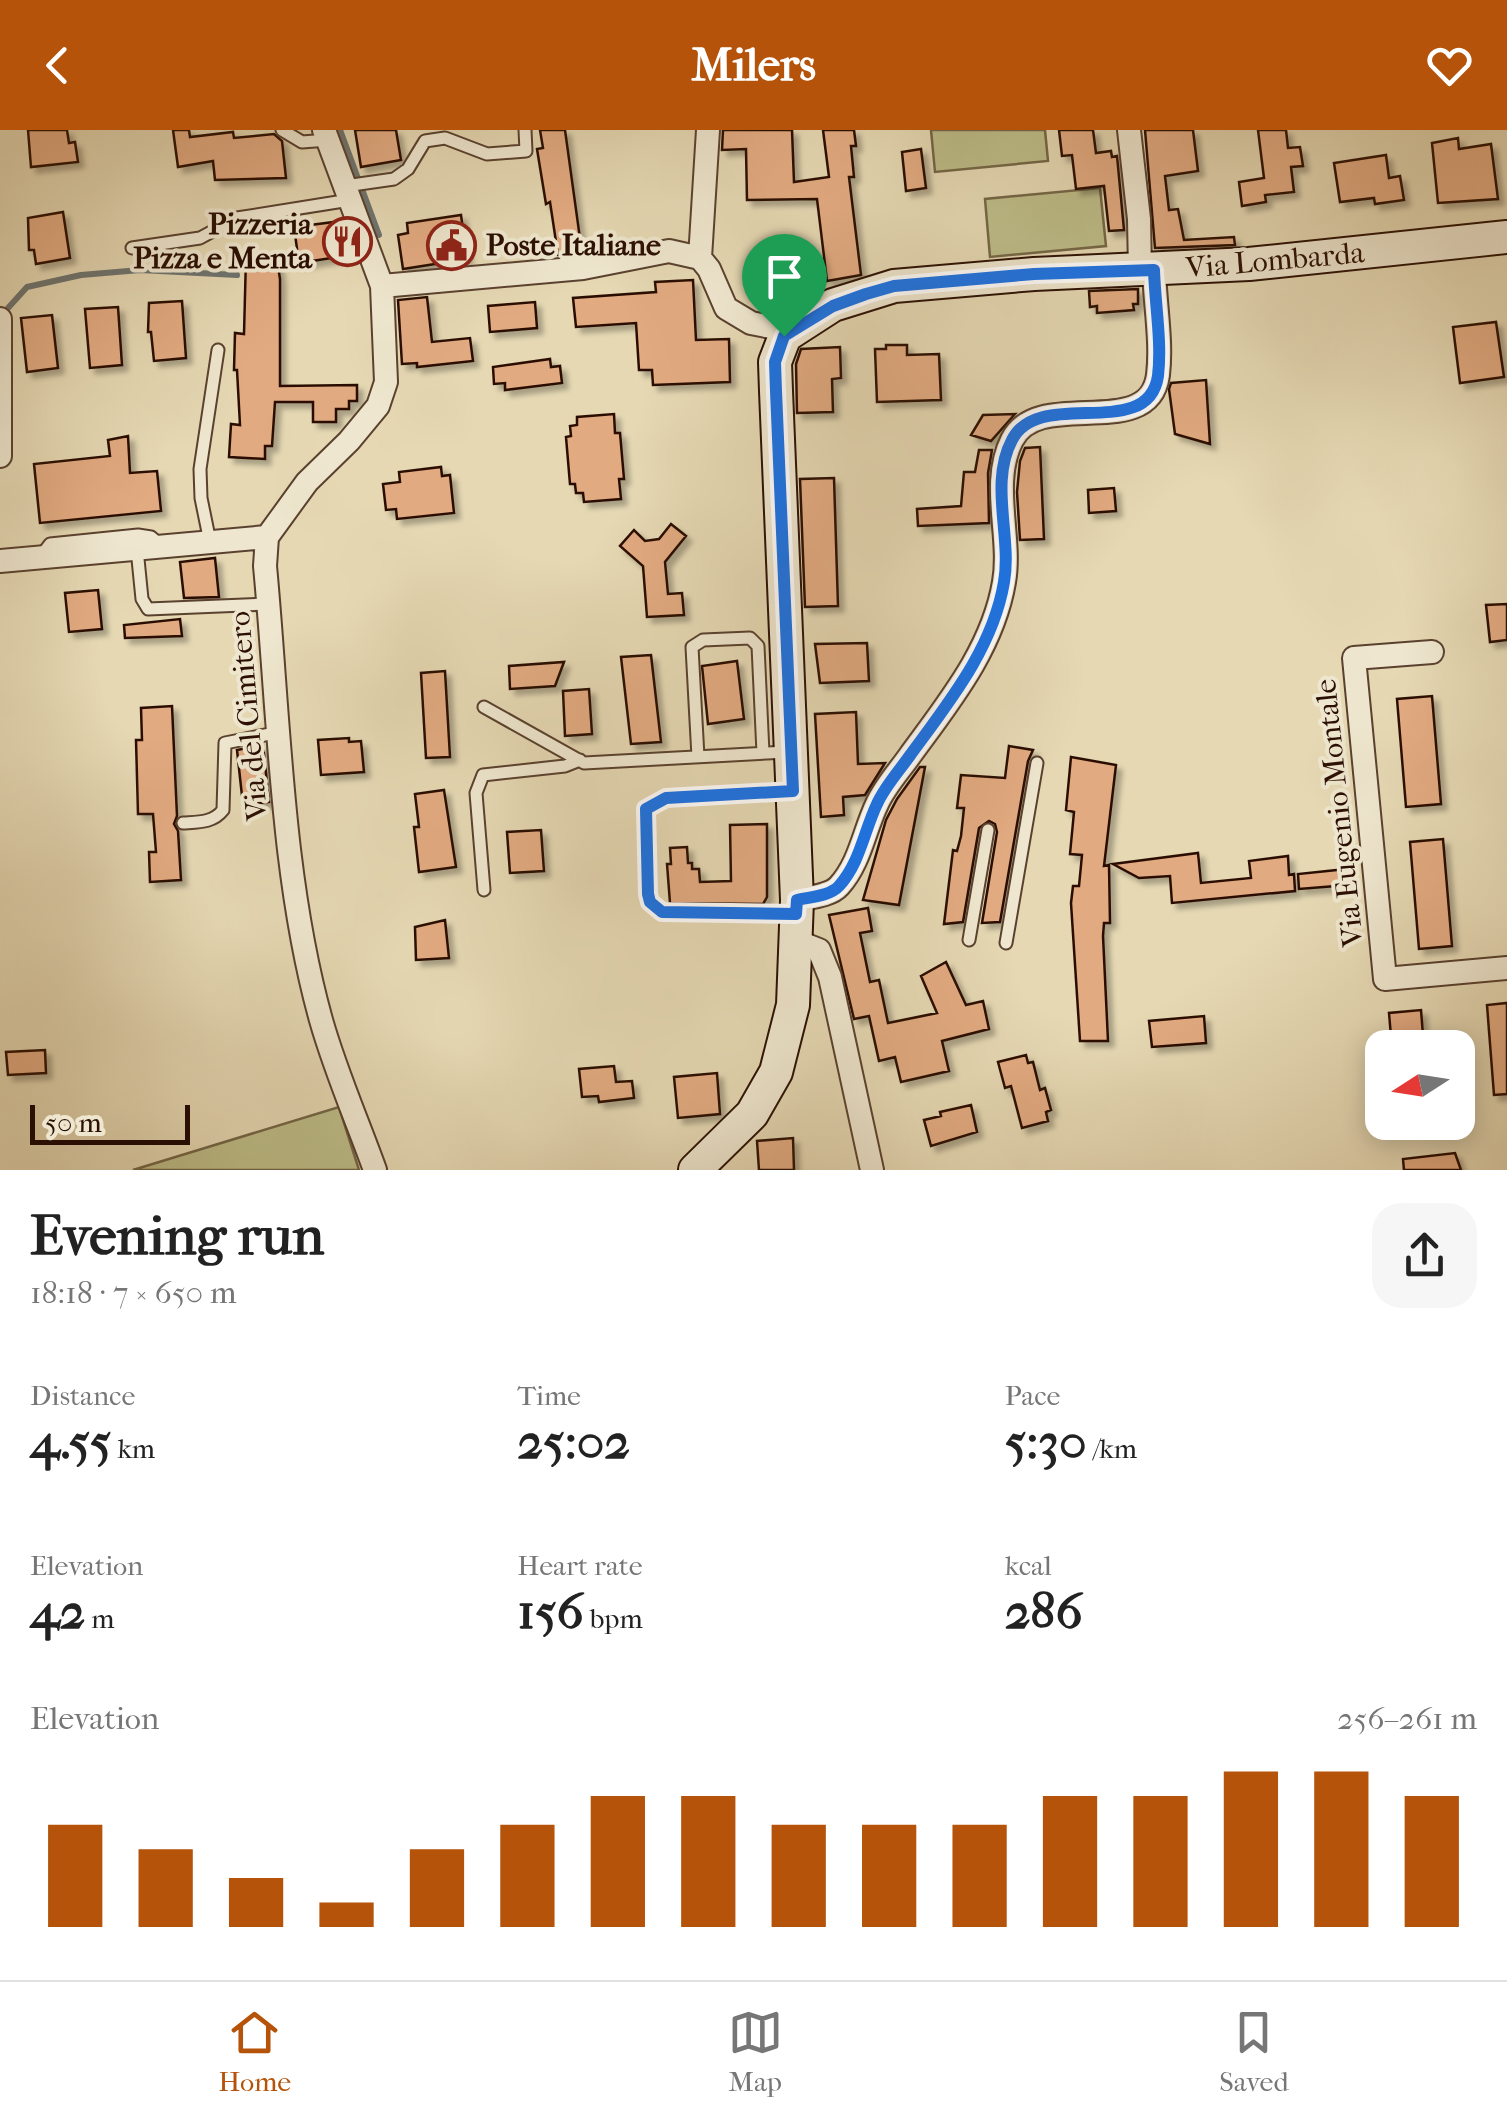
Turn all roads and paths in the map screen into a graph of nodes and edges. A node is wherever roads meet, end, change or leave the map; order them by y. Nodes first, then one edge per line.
1 (282, 130) edge
2 (525, 130) edge
3 (708, 130) edge
4 (1129, 130) edge
5 (326, 135) edge
6 (347, 193) junction
7 (1507, 236) edge
8 (132, 248) dead end
9 (700, 258) junction
10 (1147, 270) junction
11 (382, 286) junction
12 (0, 320) edge
13 (779, 327) junction
14 (218, 350) dead end
15 (0, 456) edge
16 (267, 537) junction
17 (210, 542) junction
18 (149, 548) junction
19 (0, 561) edge
20 (268, 604) junction
21 (1432, 652) dead end
22 (484, 707) dead end
23 (280, 732) junction
24 (777, 752) junction
25 (698, 757) junction
26 (580, 760) junction
27 (1037, 763) dead end
28 (793, 791) junction
29 (183, 822) dead end
30 (988, 830) dead end
31 (484, 890) dead end
32 (796, 918) junction
33 (969, 940) dead end
34 (1006, 943) dead end
35 (1507, 968) edge
36 (375, 1170) edge
37 (694, 1170) edge
38 (872, 1170) edge

1 - 5 lane
2 - 6 lane
3 - 9 street
4 - 10 street
5 - 6 street
6 - 8 lane
6 - 11 street
7 - 10 street, Via Lombarda
9 - 11 street
9 - 13 street
10 - 13 street, Via Lombarda
10 - 32 street
11 - 16 street
12 - 15 street
13 - 24 street
14 - 17 lane
16 - 17 street
16 - 20 street, Via del Cimitero
17 - 18 street
18 - 19 street
18 - 20 lane
20 - 23 street, Via del Cimitero
21 - 35 street, Via Eugenio Montale
22 - 26 lane
23 - 29 lane
23 - 36 street, Via del Cimitero
24 - 25 lane
24 - 25 lane
24 - 28 street
25 - 26 lane
26 - 31 lane
27 - 34 lane
28 - 32 street
28 - 32 lane
30 - 33 lane
32 - 37 street
32 - 38 street

